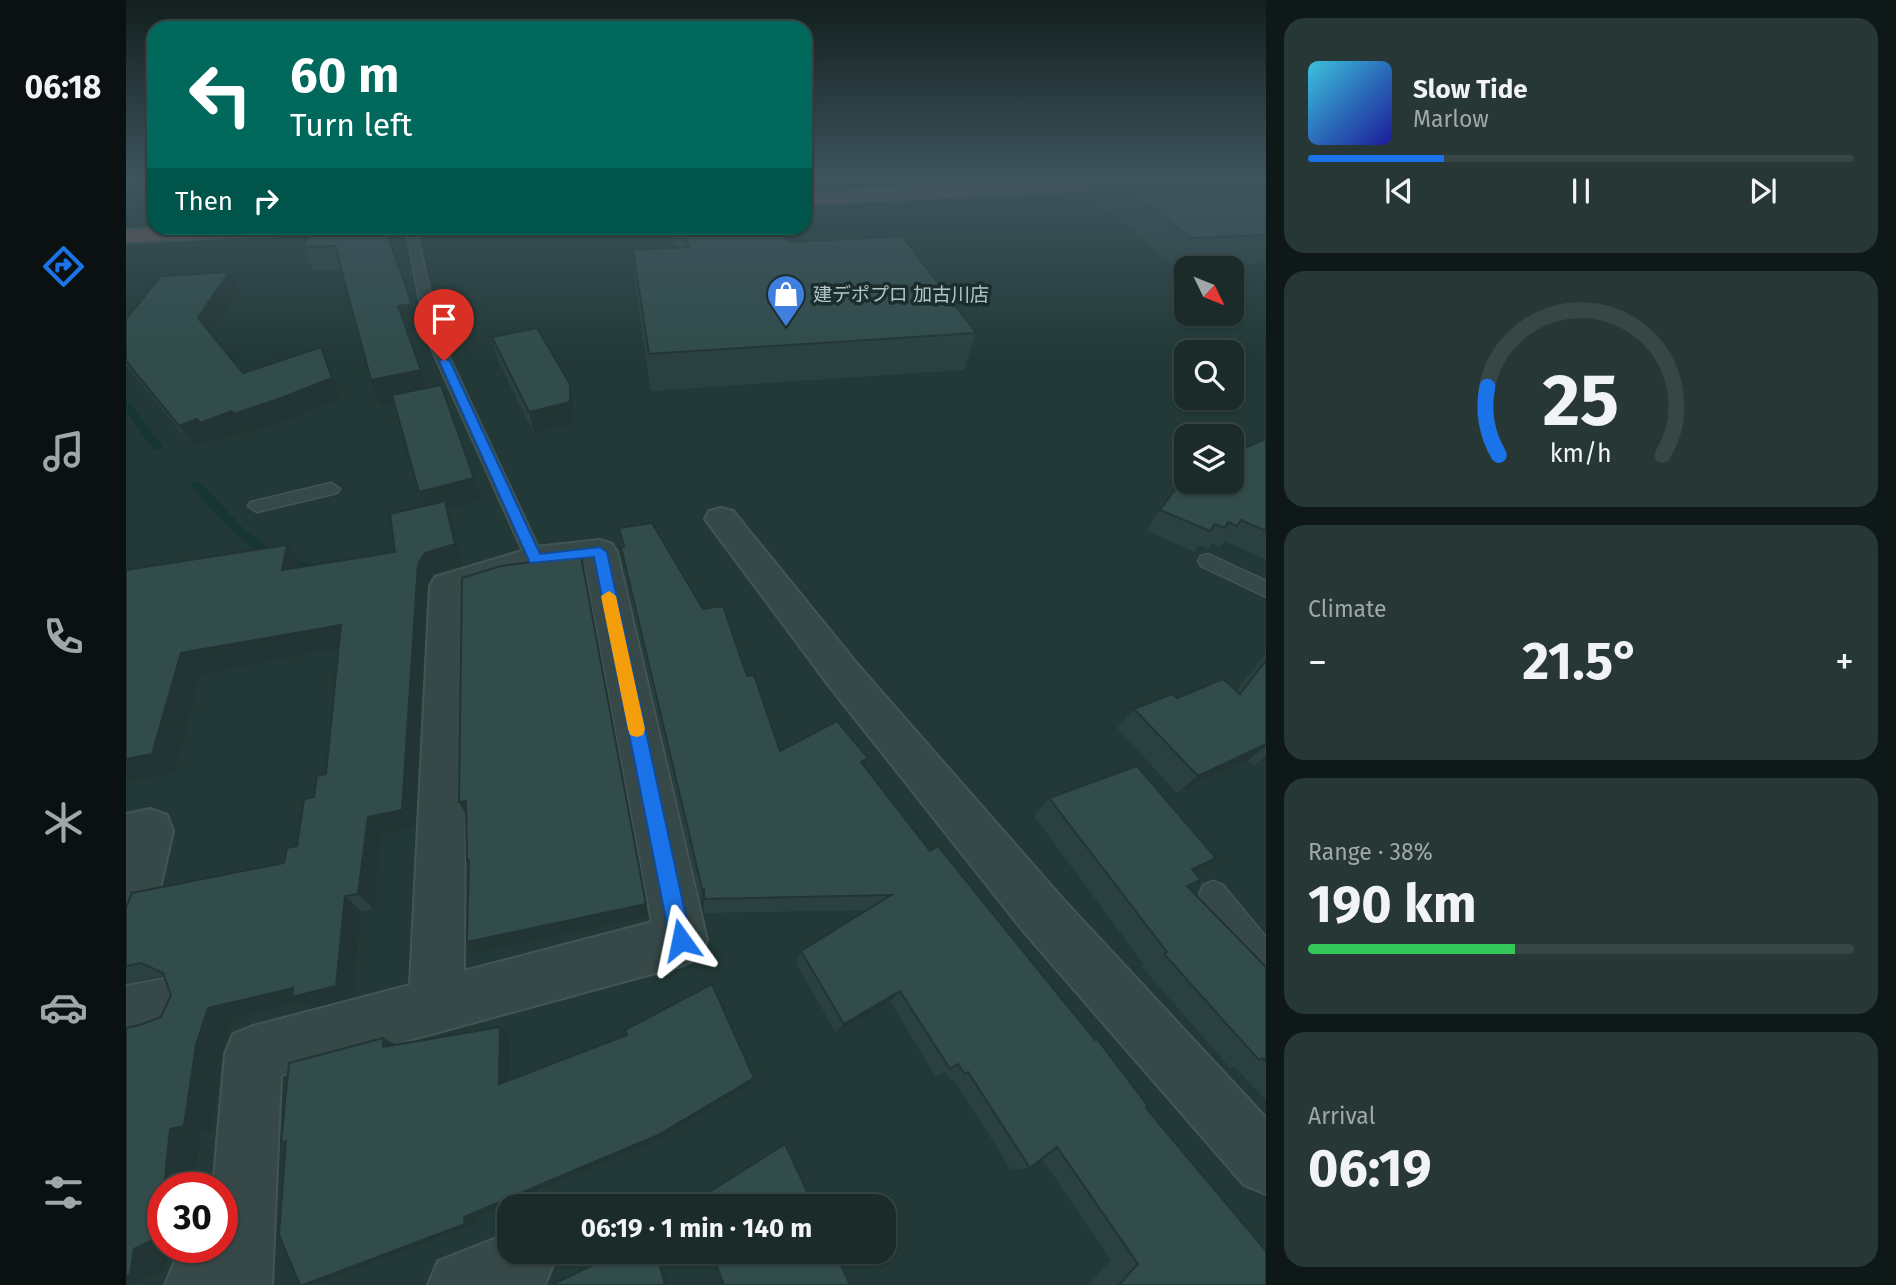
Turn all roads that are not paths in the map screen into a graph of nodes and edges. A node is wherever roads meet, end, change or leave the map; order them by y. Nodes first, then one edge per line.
1 (413, 237) edge
2 (331, 489) dead end
3 (257, 506) dead end
4 (721, 519) dead end
5 (535, 559) junction
6 (1208, 561) dead end
7 (1266, 590) edge
8 (126, 836) edge
9 (1213, 895) dead end
10 (126, 924) edge
11 (1266, 959) edge
12 (436, 1006) junction
13 (1266, 1163) edge
14 (516, 1264) edge
15 (226, 1279) edge
16 (462, 1285) edge

1 - 5 lane
2 - 3 lane
4 - 13 street
5 - 12 street
5 - 12 street
6 - 7 lane
8 - 10 street
9 - 11 lane
12 - 15 street
14 - 16 street

